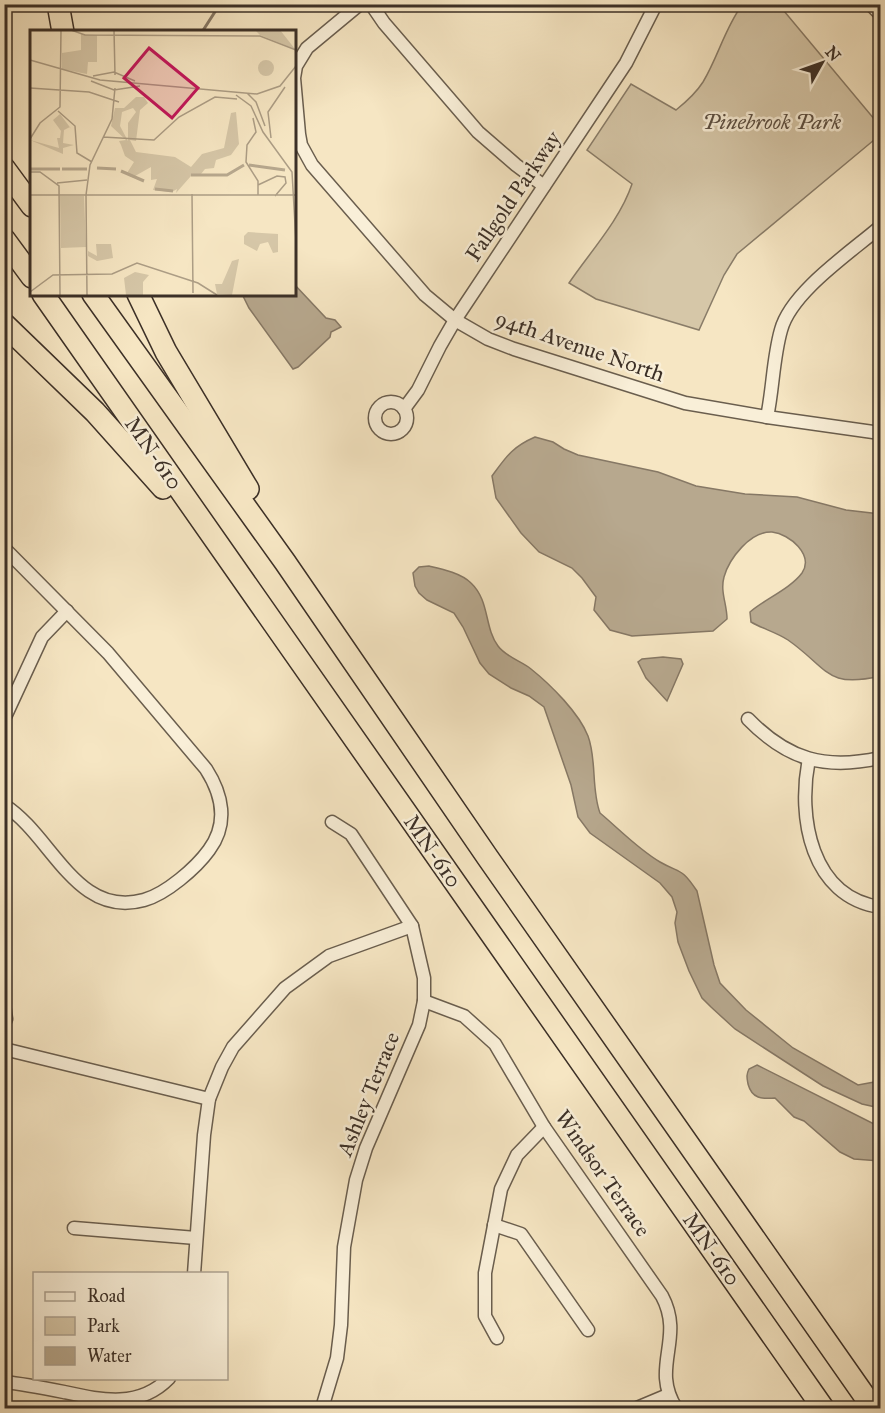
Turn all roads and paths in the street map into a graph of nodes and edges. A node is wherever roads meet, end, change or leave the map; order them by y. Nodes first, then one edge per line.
1 (58, 4) edge
2 (360, 4) edge
3 (371, 4) edge
4 (656, 4) edge
5 (870, 4) edge
6 (880, 14) edge
7 (63, 30) edge
8 (296, 66) edge
9 (296, 97) edge
10 (4, 168) edge
11 (544, 186) junction
12 (30, 203) edge
13 (880, 227) edge
14 (4, 239) edge
15 (30, 274) edge
16 (44, 296) edge
17 (94, 296) edge
18 (139, 296) edge
19 (455, 320) junction
20 (4, 324) edge
21 (4, 341) edge
22 (404, 409) dead end
23 (95, 411) junction
24 (767, 417) junction
25 (880, 433) edge
26 (4, 548) edge
27 (285, 562) junction
28 (66, 611) junction
29 (4, 719) edge
30 (748, 719) dead end
31 (356, 742) junction
32 (880, 758) edge
33 (809, 759) junction
34 (4, 805) edge
35 (332, 822) dead end
36 (880, 907) edge
37 (412, 926) junction
38 (424, 1001) junction
39 (4, 1004) edge
40 (4, 1024) edge
41 (4, 1049) edge
42 (209, 1099) junction
43 (544, 1128) junction
44 (494, 1225) junction
45 (74, 1228) dead end
46 (196, 1239) junction
47 (194, 1272) edge
48 (801, 1306) junction
49 (588, 1330) dead end
50 (497, 1338) dead end
51 (167, 1380) edge
52 (4, 1382) edge
53 (668, 1395) junction
54 (322, 1408) edge
55 (637, 1408) edge
56 (676, 1408) edge
57 (823, 1408) edge
58 (873, 1408) edge
59 (879, 1408) edge

1 - 7 highway
2 - 8 street, 94th Avenue North
3 - 11 street
4 - 11 street, Fallgold Parkway
5 - 6 street
9 - 19 street, 94th Avenue North
10 - 12 highway
11 - 19 street, Fallgold Parkway
13 - 24 street
14 - 15 highway
16 - 31 highway, MN-610
17 - 27 highway
18 - 27 highway
19 - 22 street, Fallgold Parkway
19 - 24 street, 94th Avenue North
20 - 23 highway
21 - 23 highway
23 - 31 highway
24 - 25 street, 94th Avenue North
26 - 28 street
27 - 48 highway, MN-610
28 - 29 street
28 - 34 street
30 - 33 street
31 - 57 highway, MN-610
32 - 33 street
33 - 36 street
35 - 37 street, Ashley Terrace
37 - 38 street, Ashley Terrace
37 - 42 street
38 - 43 street, Windsor Terrace
38 - 54 street, Ashley Terrace
39 - 40 street
41 - 42 street
42 - 46 street
43 - 44 street
43 - 53 street, Windsor Terrace
44 - 49 street
44 - 50 street
45 - 46 street
46 - 47 street
48 - 58 highway, MN-610
48 - 59 highway
51 - 52 street
53 - 55 street
53 - 56 street, Windsor Terrace

